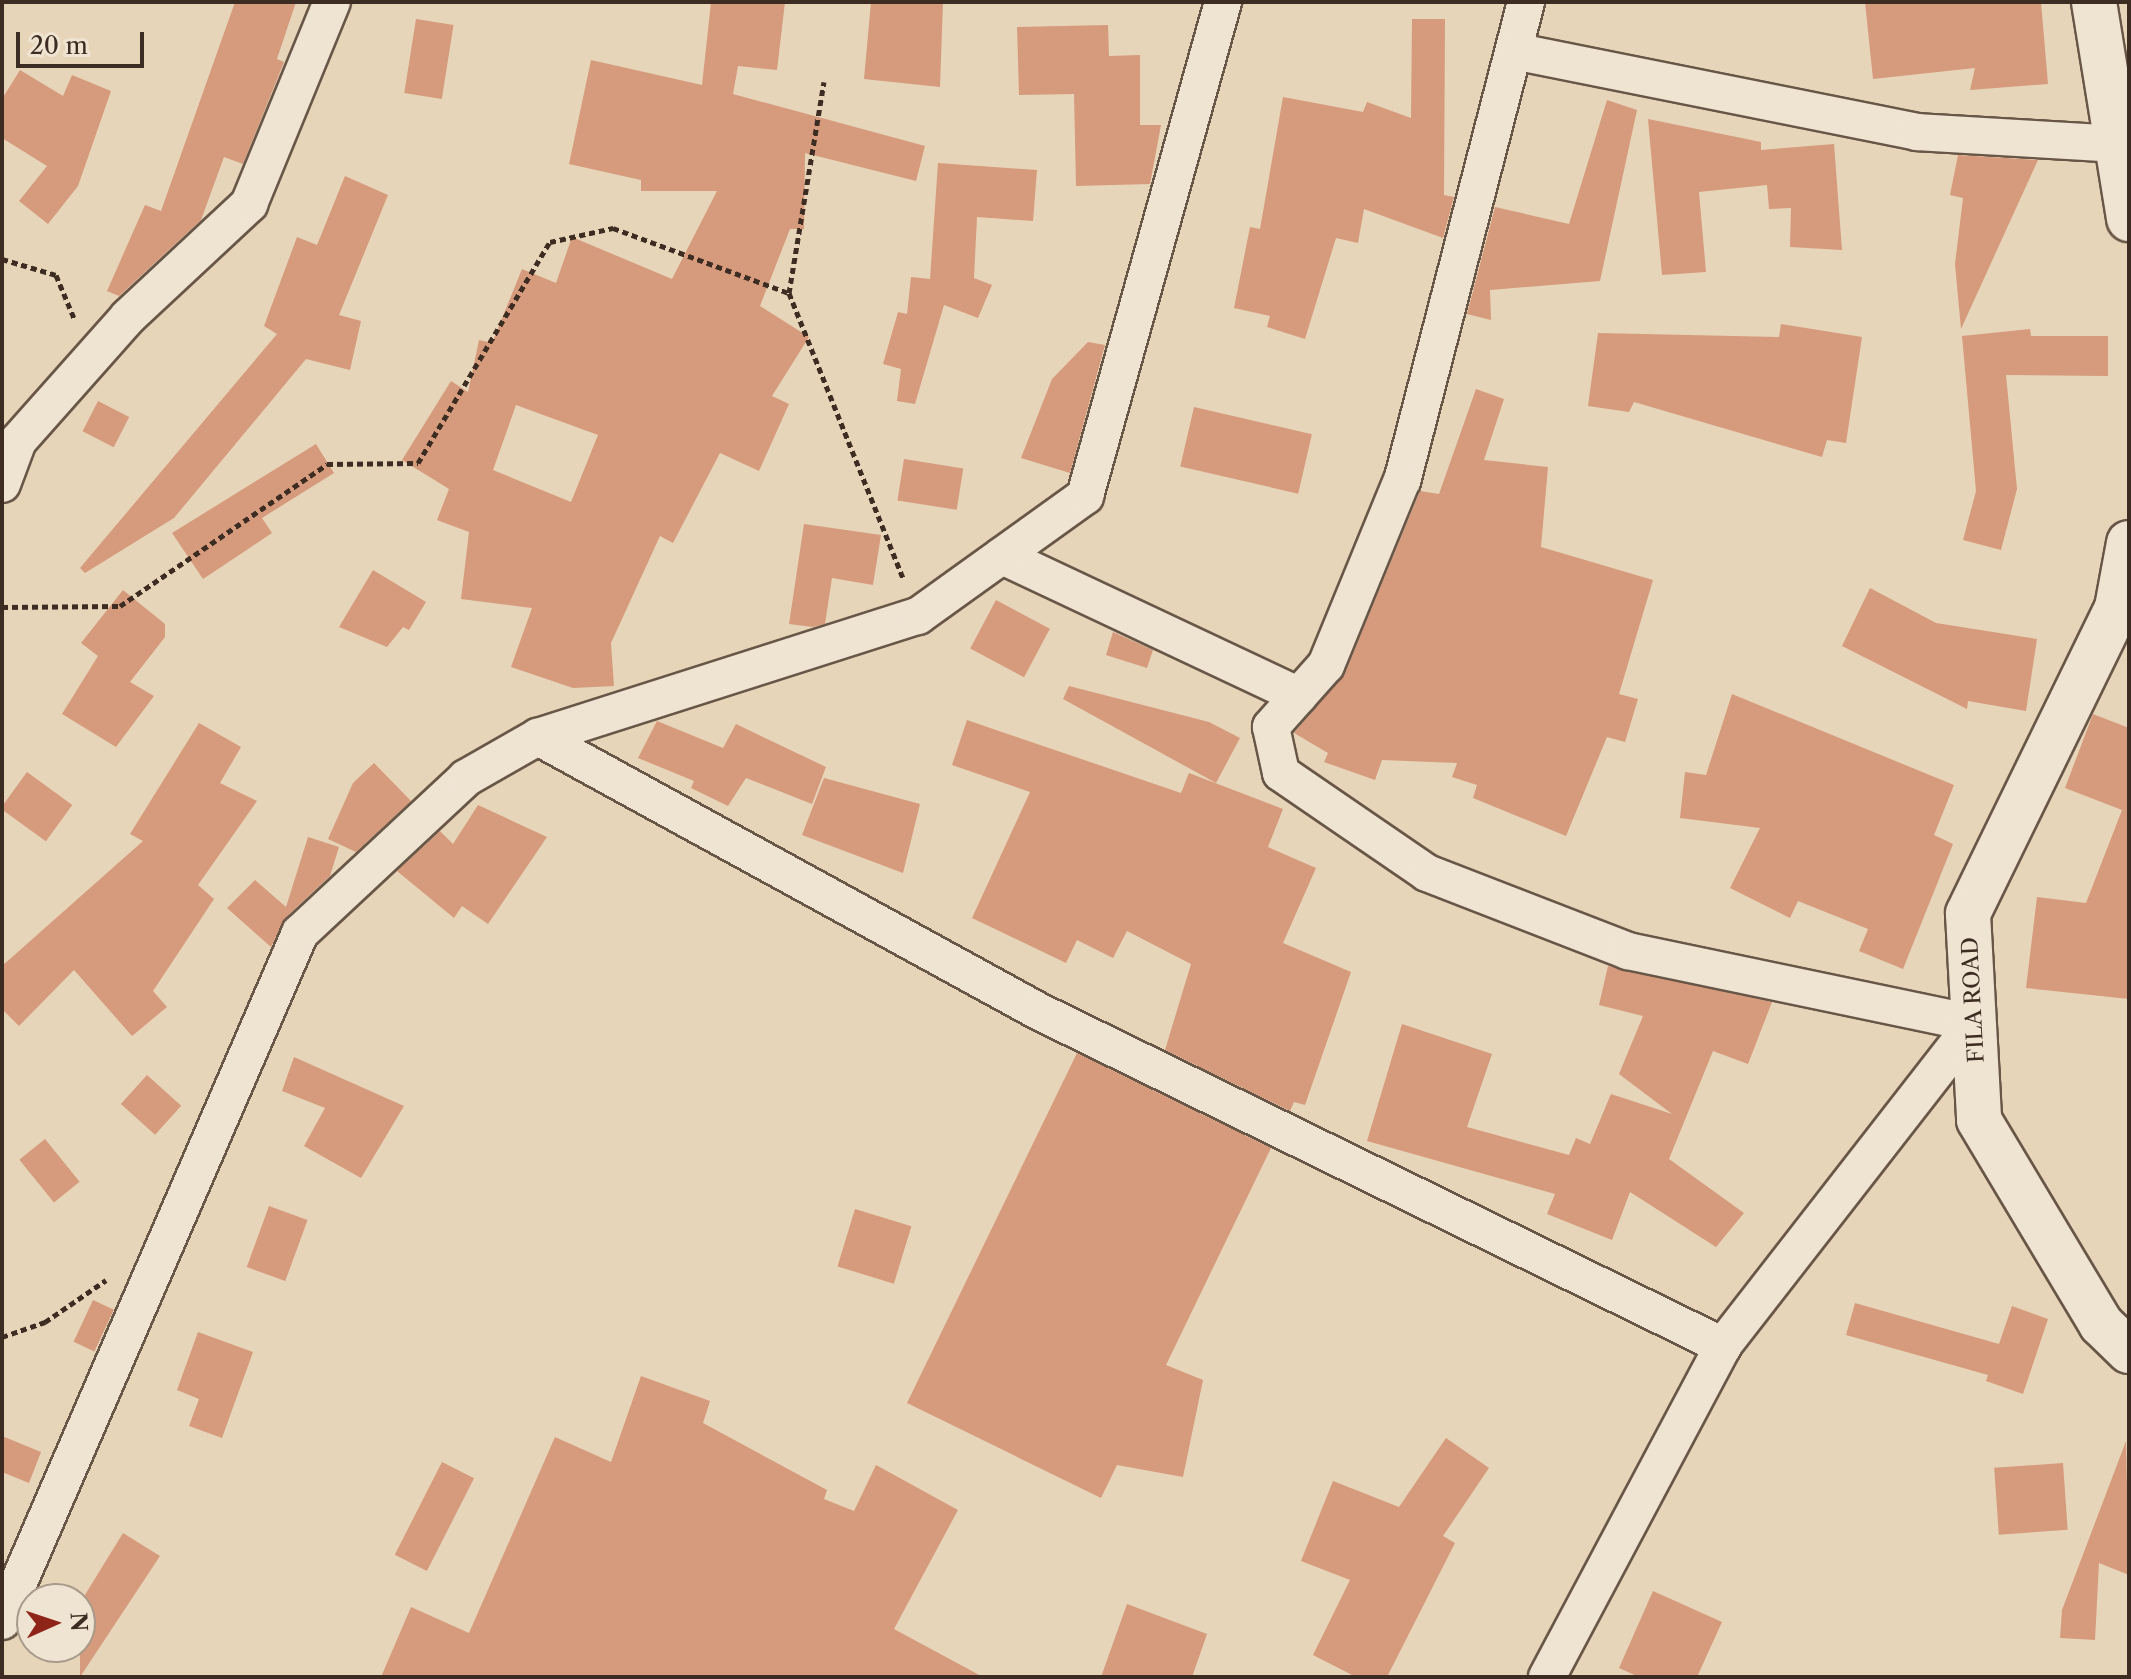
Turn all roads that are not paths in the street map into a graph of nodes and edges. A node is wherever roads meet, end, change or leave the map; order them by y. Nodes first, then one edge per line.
1 (332, 2) edge
2 (1223, 2) edge
3 (1526, 2) edge
4 (2094, 2) edge
5 (1518, 52) junction
6 (2118, 144) junction
7 (2129, 219) edge
8 (2, 484) edge
9 (2129, 543) edge
10 (1002, 556) junction
11 (1299, 696) junction
12 (538, 737) junction
13 (1974, 1023) junction
14 (1723, 1346) junction
15 (2129, 1351) edge
16 (2, 1621) edge
17 (1547, 1677) edge

1 - 8 street
2 - 10 street
3 - 5 street
4 - 6 street
5 - 6 street
5 - 11 street
6 - 7 street
9 - 13 street, FILA ROAD
10 - 11 street
10 - 12 street
11 - 13 street
12 - 14 street
12 - 16 street
13 - 14 street
13 - 15 street, FILA ROAD
14 - 17 street

